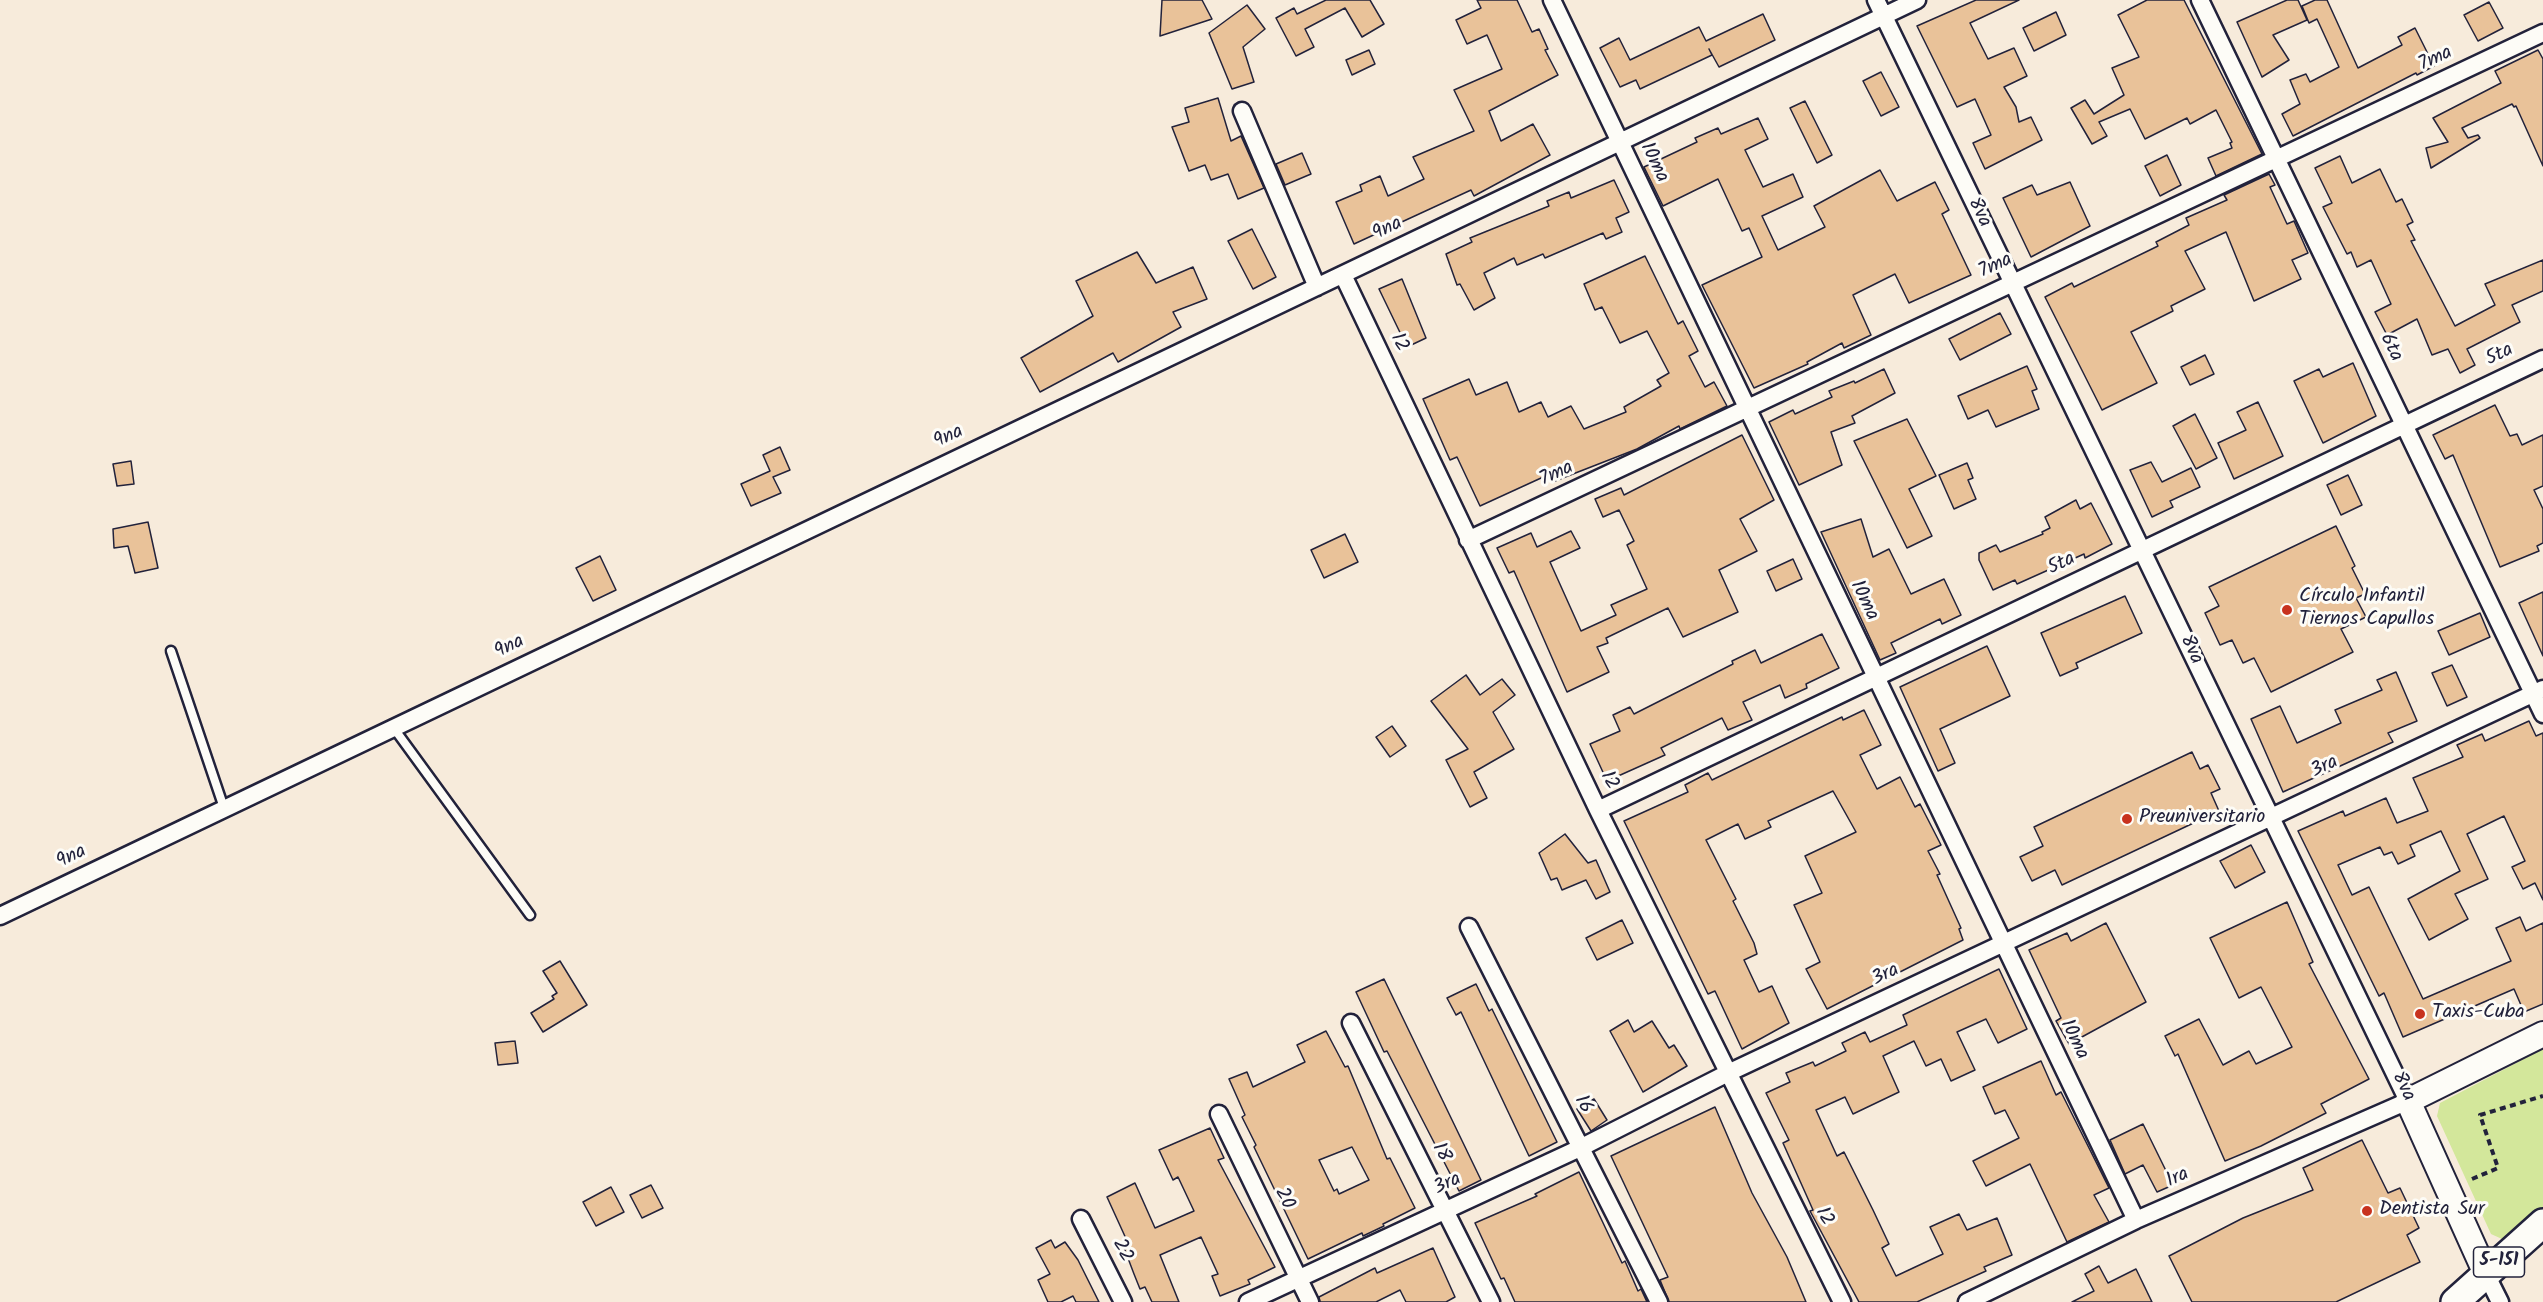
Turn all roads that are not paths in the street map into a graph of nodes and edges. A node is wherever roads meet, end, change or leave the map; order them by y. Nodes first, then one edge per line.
1 (1552, 0) edge
2 (1876, 0) edge
3 (1917, 0) edge
4 (2200, 0) edge
5 (1883, 16) junction
6 (2543, 33) edge
7 (1242, 111) dead end
8 (1620, 142) junction
9 (2276, 159) junction
10 (1343, 275) junction
11 (2012, 283) junction
12 (1317, 287) junction
13 (2543, 359) edge
14 (1748, 408) junction
15 (2404, 425) junction
16 (1468, 540) junction
17 (2142, 550) junction
18 (171, 651) dead end
19 (1876, 677) junction
20 (2538, 692) edge
21 (2543, 714) edge
22 (393, 728) junction
23 (224, 808) junction
24 (1598, 810) junction
25 (2270, 817) junction
26 (0, 915) edge
27 (530, 915) dead end
28 (1469, 927) dead end
29 (2003, 944) junction
30 (1351, 1023) dead end
31 (2543, 1034) edge
32 (1728, 1073) junction
33 (2408, 1101) junction
34 (1219, 1114) dead end
35 (1580, 1148) junction
36 (1444, 1210) junction
37 (1081, 1219) dead end
38 (2136, 1220) junction
39 (2543, 1223) edge
40 (2486, 1274) junction
41 (1298, 1278) junction
42 (1123, 1302) edge
43 (1248, 1302) edge
44 (1310, 1302) edge
45 (1491, 1302) edge
46 (1659, 1302) edge
47 (1842, 1302) edge
48 (1967, 1302) edge
49 (2455, 1302) edge
50 (2500, 1302) edge

1 - 8 street, 10ma
2 - 5 street, 8va
3 - 5 street, 9na
4 - 9 street, 6ta
5 - 8 street, 9na
5 - 11 street, 8va
6 - 9 street, 7ma
7 - 12 street
8 - 10 street, 9na
8 - 14 street, 10ma
9 - 11 street, 7ma
9 - 15 street, 6ta
10 - 12 street, 9na
10 - 16 street, 12
11 - 14 street, 7ma
11 - 17 street, 8va
12 - 22 street, 9na
13 - 15 street, 5ta
14 - 16 street, 7ma
14 - 19 street, 10ma
15 - 17 street, 5ta
15 - 20 street, 6ta
16 - 24 street, 12
17 - 19 street, 5ta
17 - 25 street, 8va
18 - 23 lane
19 - 24 street, 5ta
19 - 29 street, 10ma
20 - 21 street, 6ta
20 - 25 street, 3ra
22 - 23 street, 9na
22 - 27 lane
23 - 26 street, 9na
24 - 32 street, 12
25 - 29 street, 3ra
25 - 33 street, 8va
28 - 35 street, 16
29 - 32 street, 3ra
29 - 38 street, 10ma
30 - 36 street, 18
31 - 33 street
32 - 35 street, 3ra
32 - 47 street, 12
33 - 38 street, 1ra
33 - 40 street, 8va
34 - 41 street, 20
35 - 36 street, 3ra
35 - 46 street, 16
36 - 41 street, 3ra
36 - 45 street, 18
37 - 42 street, 22
38 - 48 street, 1ra
39 - 40 main road, 5-151
40 - 49 main road, 5-151
40 - 50 street, 8va
41 - 43 street, 3ra
41 - 44 street, 20

